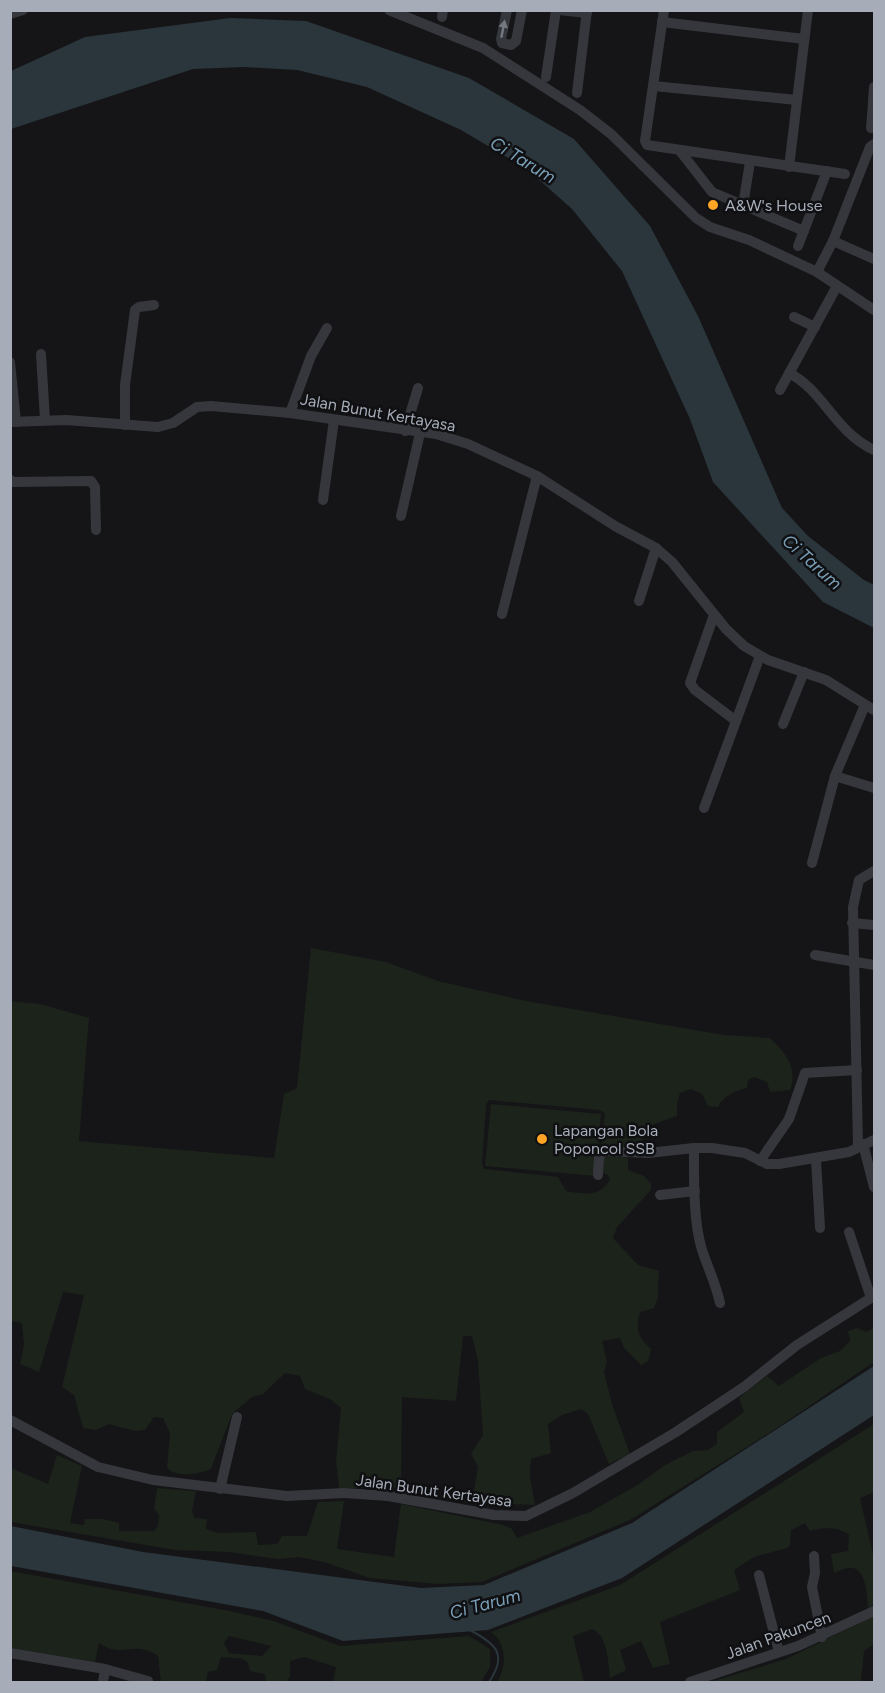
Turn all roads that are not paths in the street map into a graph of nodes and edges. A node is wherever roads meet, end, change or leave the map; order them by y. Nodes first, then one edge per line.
1 (23, 10) edge
2 (389, 10) edge
3 (507, 10) edge
4 (522, 10) edge
5 (558, 10) edge
6 (664, 10) edge
7 (808, 10) edge
8 (587, 12) edge
9 (10, 14) edge
10 (662, 22) junction
11 (804, 39) junction
12 (546, 77) dead end
13 (652, 86) junction
14 (874, 87) edge
15 (577, 93) dead end
16 (796, 100) junction
17 (873, 116) edge
18 (871, 128) dead end
19 (874, 144) edge
20 (680, 151) junction
21 (750, 162) junction
22 (789, 167) junction
23 (827, 171) junction
24 (845, 174) dead end
25 (743, 205) junction
26 (804, 231) junction
27 (833, 241) junction
28 (798, 246) dead end
29 (874, 259) edge
30 (817, 272) junction
31 (837, 286) junction
32 (154, 305) dead end
33 (874, 310) edge
34 (794, 317) dead end
35 (327, 327) dead end
36 (815, 327) junction
37 (41, 354) dead end
38 (10, 362) edge
39 (789, 373) junction
40 (418, 388) dead end
41 (780, 390) dead end
42 (290, 413) junction
43 (45, 420) junction
44 (334, 420) junction
45 (13, 422) edge
46 (125, 425) junction
47 (405, 431) junction
48 (420, 433) junction
49 (874, 450) edge
50 (537, 476) junction
51 (10, 480) edge
52 (323, 500) dead end
53 (401, 516) dead end
54 (96, 530) dead end
55 (656, 548) junction
56 (639, 601) dead end
57 (502, 614) dead end
58 (714, 615) junction
59 (760, 656) junction
60 (804, 672) junction
61 (870, 707) edge
62 (736, 721) junction
63 (783, 724) dead end
64 (836, 776) junction
65 (874, 788) edge
66 (704, 808) dead end
67 (812, 863) dead end
68 (874, 871) edge
69 (852, 923) junction
70 (874, 925) edge
71 (815, 955) dead end
72 (852, 962) junction
73 (874, 964) edge
74 (856, 1070) junction
75 (874, 1140) edge
76 (860, 1145) junction
77 (694, 1148) junction
78 (816, 1160) junction
79 (760, 1161) junction
80 (598, 1174) dead end
81 (874, 1186) edge
82 (695, 1191) junction
83 (660, 1195) dead end
84 (820, 1228) dead end
85 (849, 1232) dead end
86 (873, 1297) edge
87 (720, 1303) dead end
88 (237, 1417) dead end
89 (10, 1420) edge
90 (220, 1489) junction
91 (814, 1556) dead end
92 (759, 1575) dead end
93 (874, 1611) edge
94 (822, 1637) junction
95 (779, 1652) junction
96 (10, 1653) edge
97 (105, 1669) junction
98 (148, 1681) dead end
99 (103, 1683) edge
100 (690, 1683) edge

1 - 9 street
2 - 30 street
4 -> 3 street
5 - 8 street
5 - 12 street
6 - 10 street
7 - 11 street
8 - 15 street
10 - 11 street
10 - 13 street
11 - 16 street
13 - 16 street
13 - 20 street
14 - 17 street
16 - 22 street
17 - 18 street
19 - 27 street
20 - 21 street
20 - 25 street
21 - 22 street
21 - 25 street
22 - 23 street
23 - 24 street
23 - 26 street
25 - 26 street
26 - 28 street
27 - 29 street
27 - 30 street
30 - 31 street
31 - 33 street
31 - 36 street
32 - 46 street
34 - 36 street
35 - 42 street
36 - 39 street
37 - 43 street
38 - 45 street
39 - 41 street
39 - 49 street
40 - 47 street
42 - 44 street, Jalan Bunut Kertayasa
42 - 46 street, Jalan Bunut Kertayasa
43 - 45 street, Jalan Bunut Kertayasa
43 - 46 street, Jalan Bunut Kertayasa
44 - 47 street, Jalan Bunut Kertayasa
44 - 52 street
47 - 48 street, Jalan Bunut Kertayasa
48 - 50 street, Jalan Bunut Kertayasa
48 - 53 street
50 - 55 street, Jalan Bunut Kertayasa
50 - 57 street
51 - 54 street
55 - 56 street
55 - 58 street, Jalan Bunut Kertayasa
58 - 59 street, Jalan Bunut Kertayasa
58 - 62 street
59 - 60 street, Jalan Bunut Kertayasa
59 - 62 street
60 - 61 street, Jalan Bunut Kertayasa
60 - 63 street
61 - 64 street
62 - 66 street
64 - 65 street
64 - 67 street
68 - 69 street
69 - 70 street
69 - 72 street
71 - 72 street
72 - 73 street
72 - 74 street
74 - 76 street
74 - 79 street
75 - 76 street
76 - 78 street
76 - 81 street
77 - 79 street
77 - 80 street
77 - 82 street
78 - 79 street
78 - 84 street
82 - 83 street
82 - 87 street
85 - 86 street
86 - 90 street, Jalan Bunut Kertayasa
88 - 90 street
89 - 90 street, Jalan Bunut Kertayasa
91 - 94 street
92 - 95 street
93 - 94 street, Jalan Pakuncen
94 - 95 street, Jalan Pakuncen
95 - 100 street, Jalan Pakuncen
96 - 97 street
97 - 98 street
97 - 99 street

